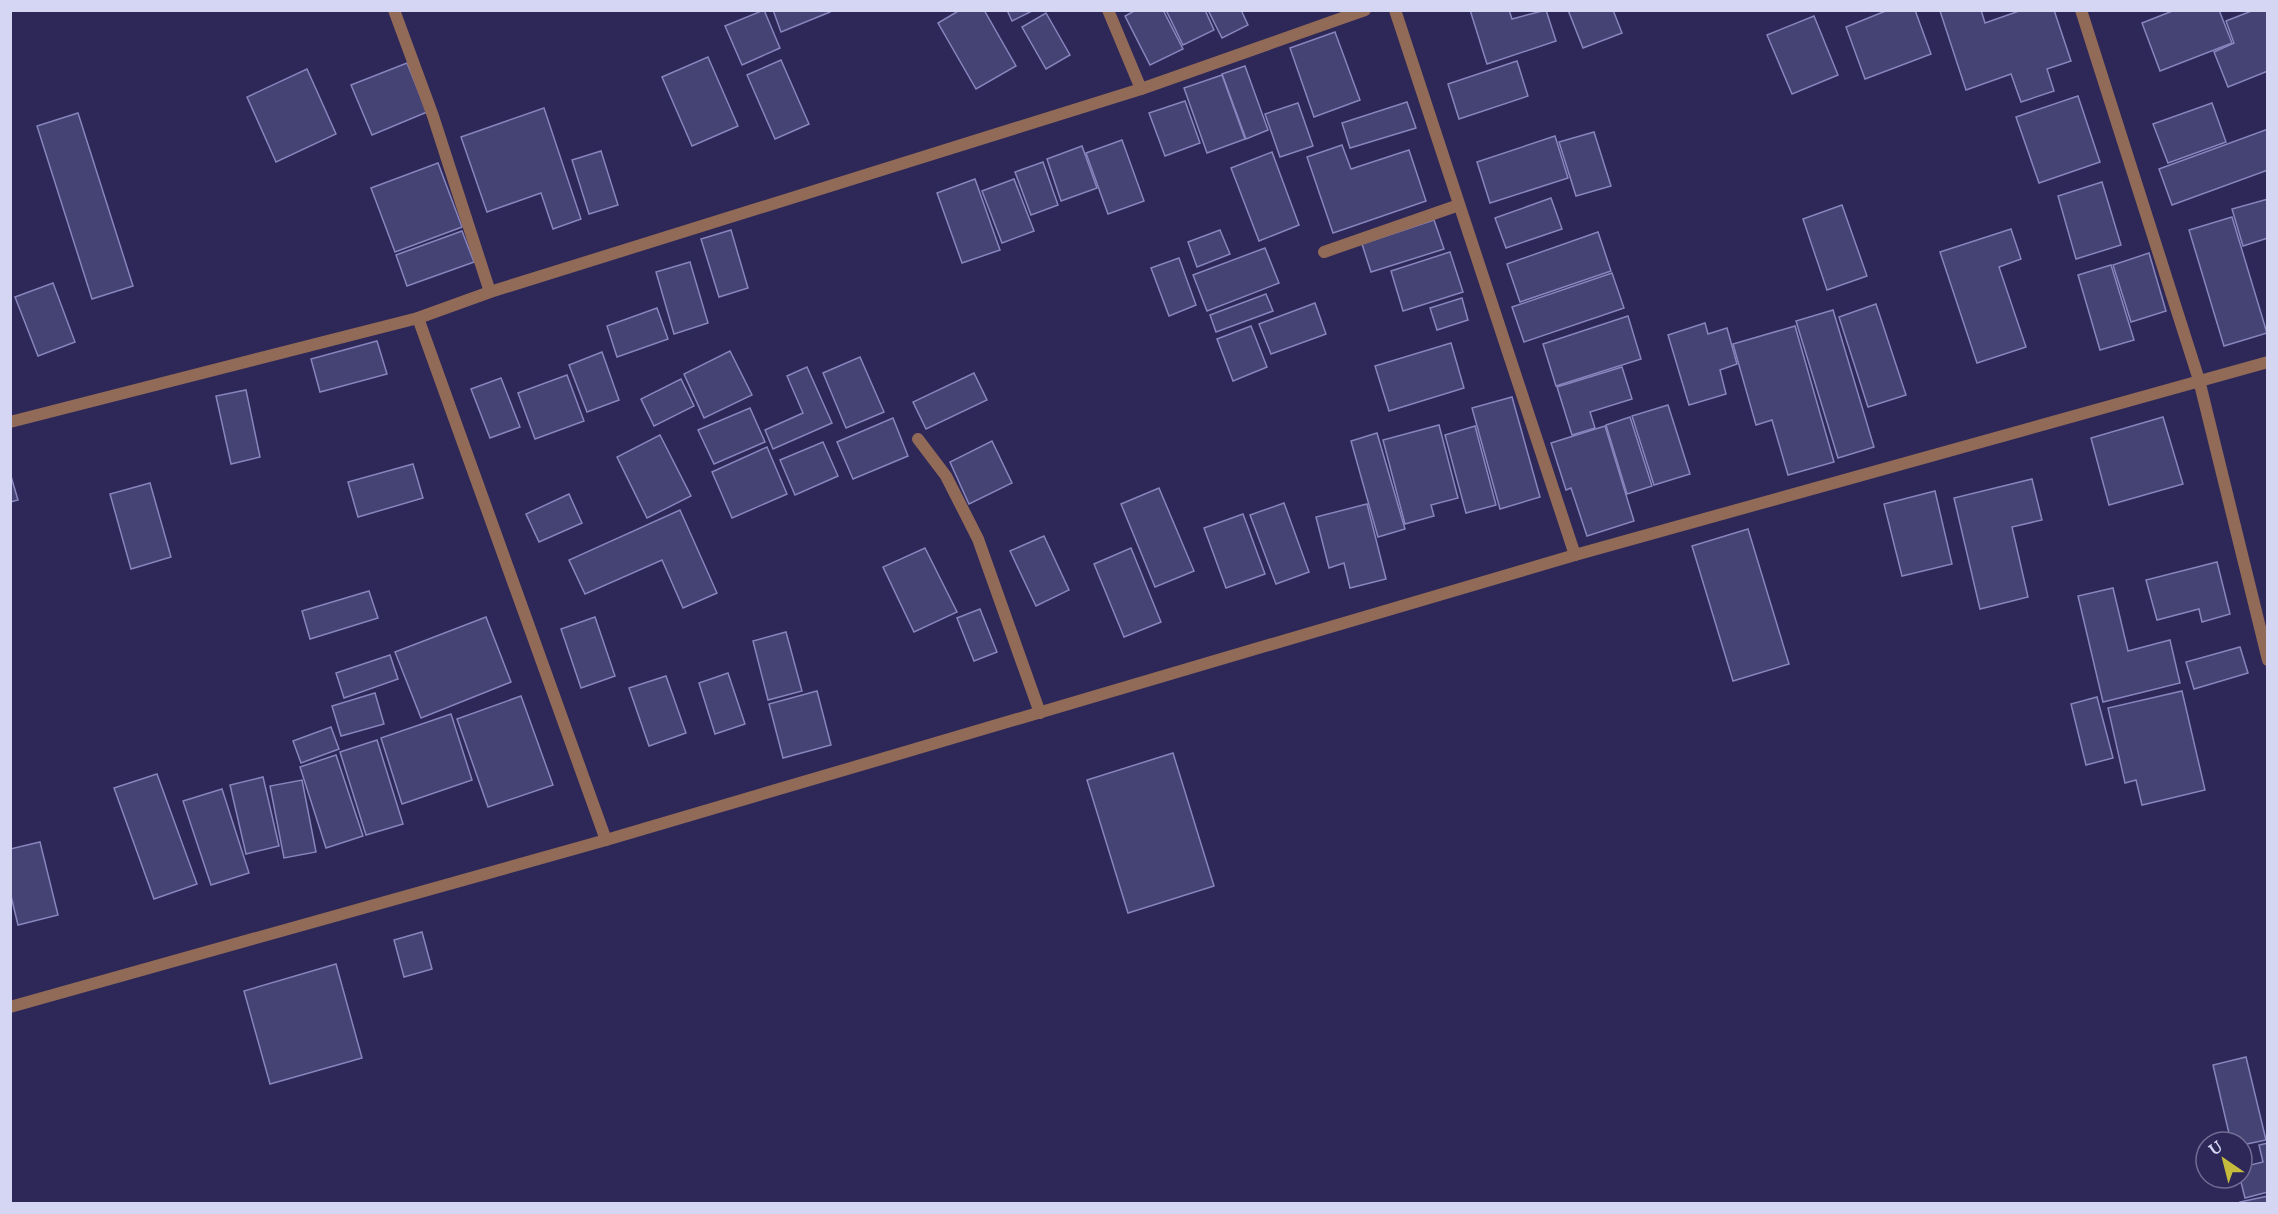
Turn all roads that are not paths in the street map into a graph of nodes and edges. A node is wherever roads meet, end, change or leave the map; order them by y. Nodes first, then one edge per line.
1 (394, 10) edge
2 (1108, 10) edge
3 (1365, 10) edge
4 (1395, 10) edge
5 (2081, 10) edge
6 (1141, 89) junction
7 (1460, 205) junction
8 (1324, 252) dead end
9 (490, 292) junction
10 (418, 318) junction
11 (2268, 362) edge
12 (2199, 380) junction
13 (10, 422) edge
14 (918, 439) dead end
15 (1575, 555) junction
16 (2268, 660) edge
17 (1040, 713) junction
18 (606, 840) junction
19 (10, 1007) edge

1 - 9 street
2 - 6 street
3 - 6 street
4 - 7 street
5 - 12 street
6 - 9 street
7 - 8 street
7 - 15 street
9 - 10 street
10 - 13 street
10 - 18 street
11 - 12 street
12 - 15 street
12 - 16 street
14 - 17 street
15 - 17 street
17 - 18 street
18 - 19 street

